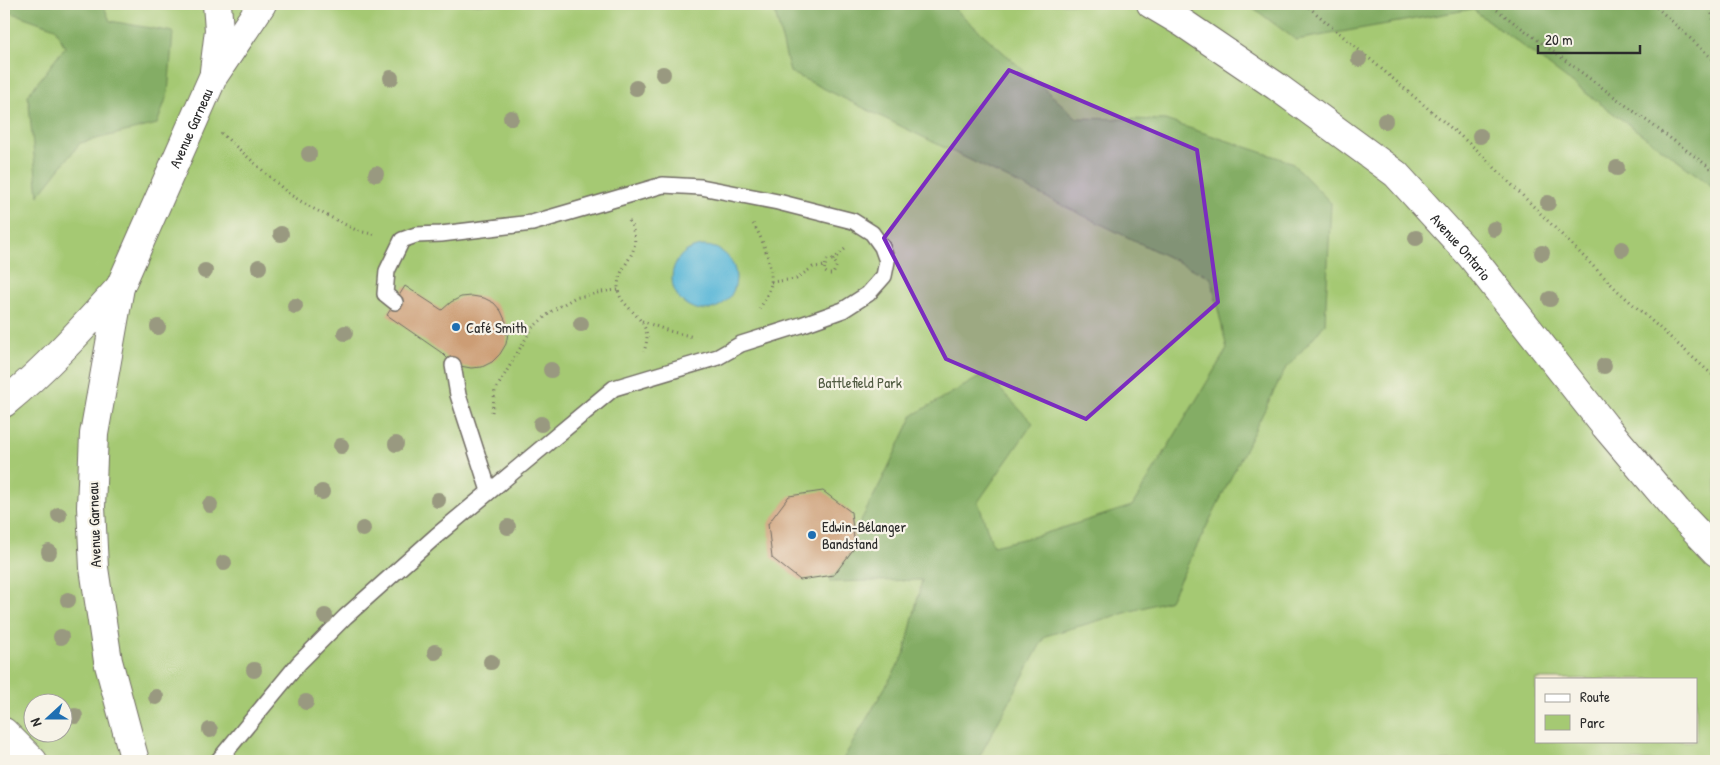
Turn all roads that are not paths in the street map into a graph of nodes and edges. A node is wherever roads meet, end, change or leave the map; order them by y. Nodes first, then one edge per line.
1 (218, 4) edge
2 (262, 4) edge
3 (1151, 4) edge
4 (213, 77) junction
5 (120, 287) junction
6 (395, 302) dead end
7 (453, 365) dead end
8 (4, 403) edge
9 (489, 491) junction
10 (1716, 552) edge
11 (4, 732) edge
12 (34, 761) edge
13 (136, 761) edge
14 (218, 761) edge

1 - 4 street, Avenue Garneau
2 - 4 street, Avenue Garneau
3 - 10 street, Avenue Ontario
4 - 5 street, Avenue Garneau
5 - 8 street, Avenue Garneau
5 - 13 street, Avenue Garneau
6 - 9 lane
7 - 9 lane
9 - 14 lane
11 - 12 street

